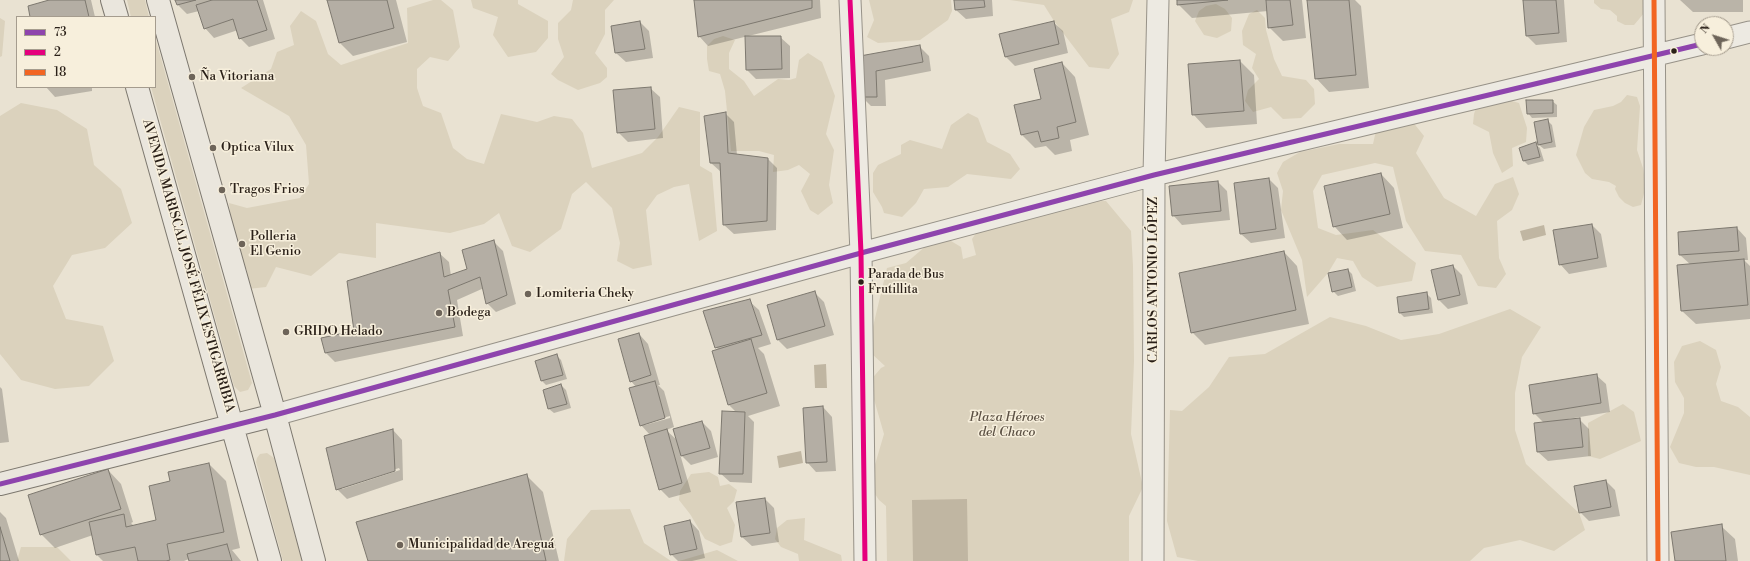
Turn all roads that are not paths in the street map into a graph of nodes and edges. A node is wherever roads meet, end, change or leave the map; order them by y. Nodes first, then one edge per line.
1 (112, 0) edge
2 (158, 0) edge
3 (850, 0) edge
4 (1158, 0) edge
5 (1654, 0) edge
6 (117, 16) edge
7 (1750, 32) edge
8 (1734, 36) edge
9 (1694, 46) edge
10 (1655, 56) junction
11 (137, 88) edge
12 (1154, 175) junction
13 (861, 253) junction
14 (275, 415) junction
15 (233, 426) junction
16 (0, 484) edge
17 (270, 561) edge
18 (314, 561) edge
19 (865, 561) edge
20 (1153, 561) edge
21 (1658, 561) edge

1 - 6 main road
2 - 14 main road
3 - 13 street
4 - 12 street, CARLOS ANTONIO LÓPEZ
5 - 10 street
7 - 8 street
9 - 10 street
10 - 12 street
10 - 21 street
11 - 15 main road, AVENIDA MARISCAL JOSÉ FÉLIX ESTIGARRIBIA
12 - 13 street
12 - 20 street, CARLOS ANTONIO LÓPEZ
13 - 14 street
13 - 19 street
14 - 15 main road
14 - 18 main road
15 - 16 main road
15 - 17 main road, AVENIDA MARISCAL JOSÉ FÉLIX ESTIGARRIBIA

